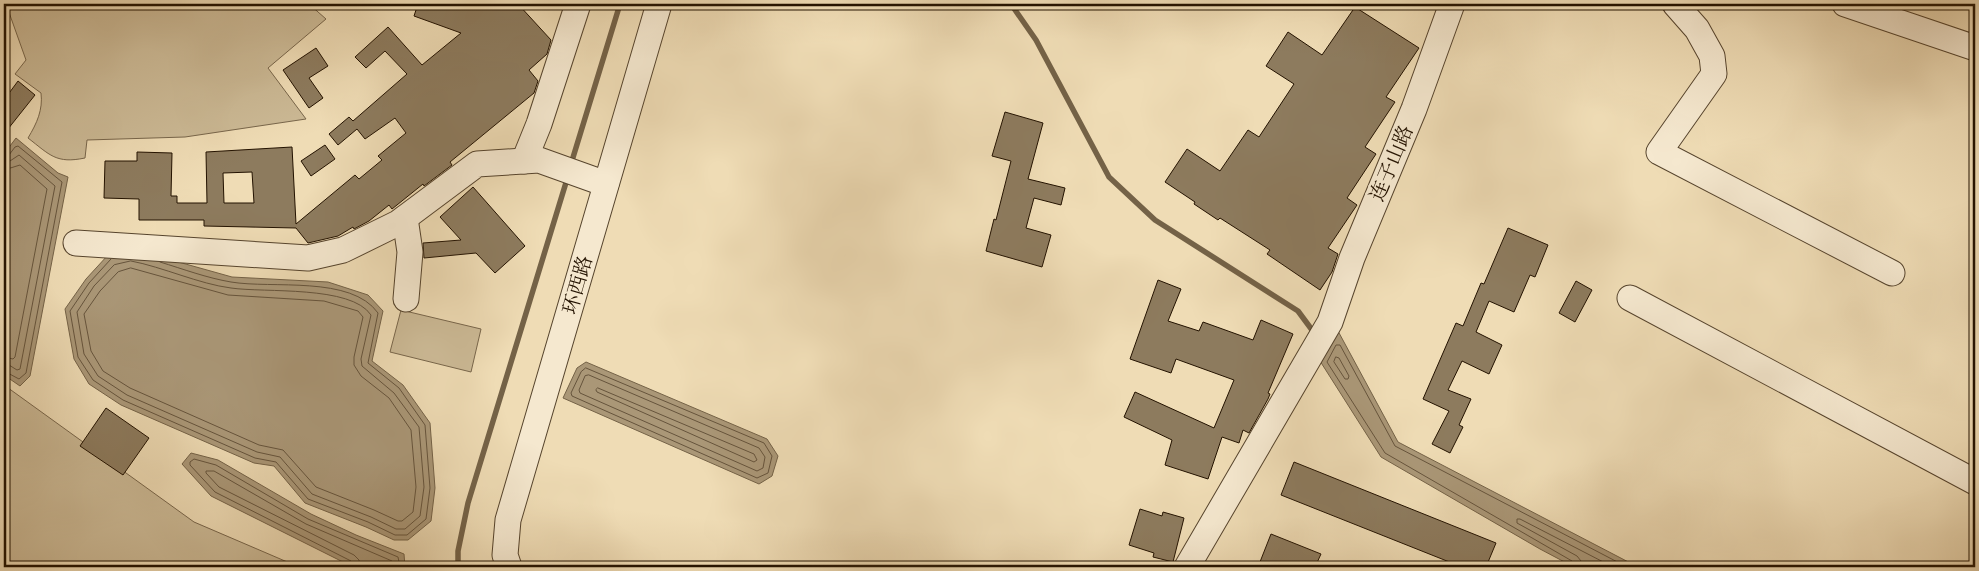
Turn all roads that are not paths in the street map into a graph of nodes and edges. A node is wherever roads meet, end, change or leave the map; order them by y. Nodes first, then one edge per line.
1 (578, 4) edge
2 (659, 4) edge
3 (1452, 4) edge
4 (1675, 4) edge
5 (1845, 4) edge
6 (1975, 48) edge
7 (532, 161) junction
8 (606, 184) junction
9 (406, 218) junction
10 (76, 243) dead end
11 (1892, 273) dead end
12 (1630, 298) dead end
13 (406, 299) dead end
14 (1975, 482) edge
15 (509, 567) edge
16 (1187, 567) edge

1 - 7 street
2 - 8 street, 环西路
3 - 16 street, 连子山路
4 - 11 street
5 - 6 street
7 - 8 street
7 - 9 street
8 - 15 street, 环西路
9 - 10 street
9 - 13 street
12 - 14 street

